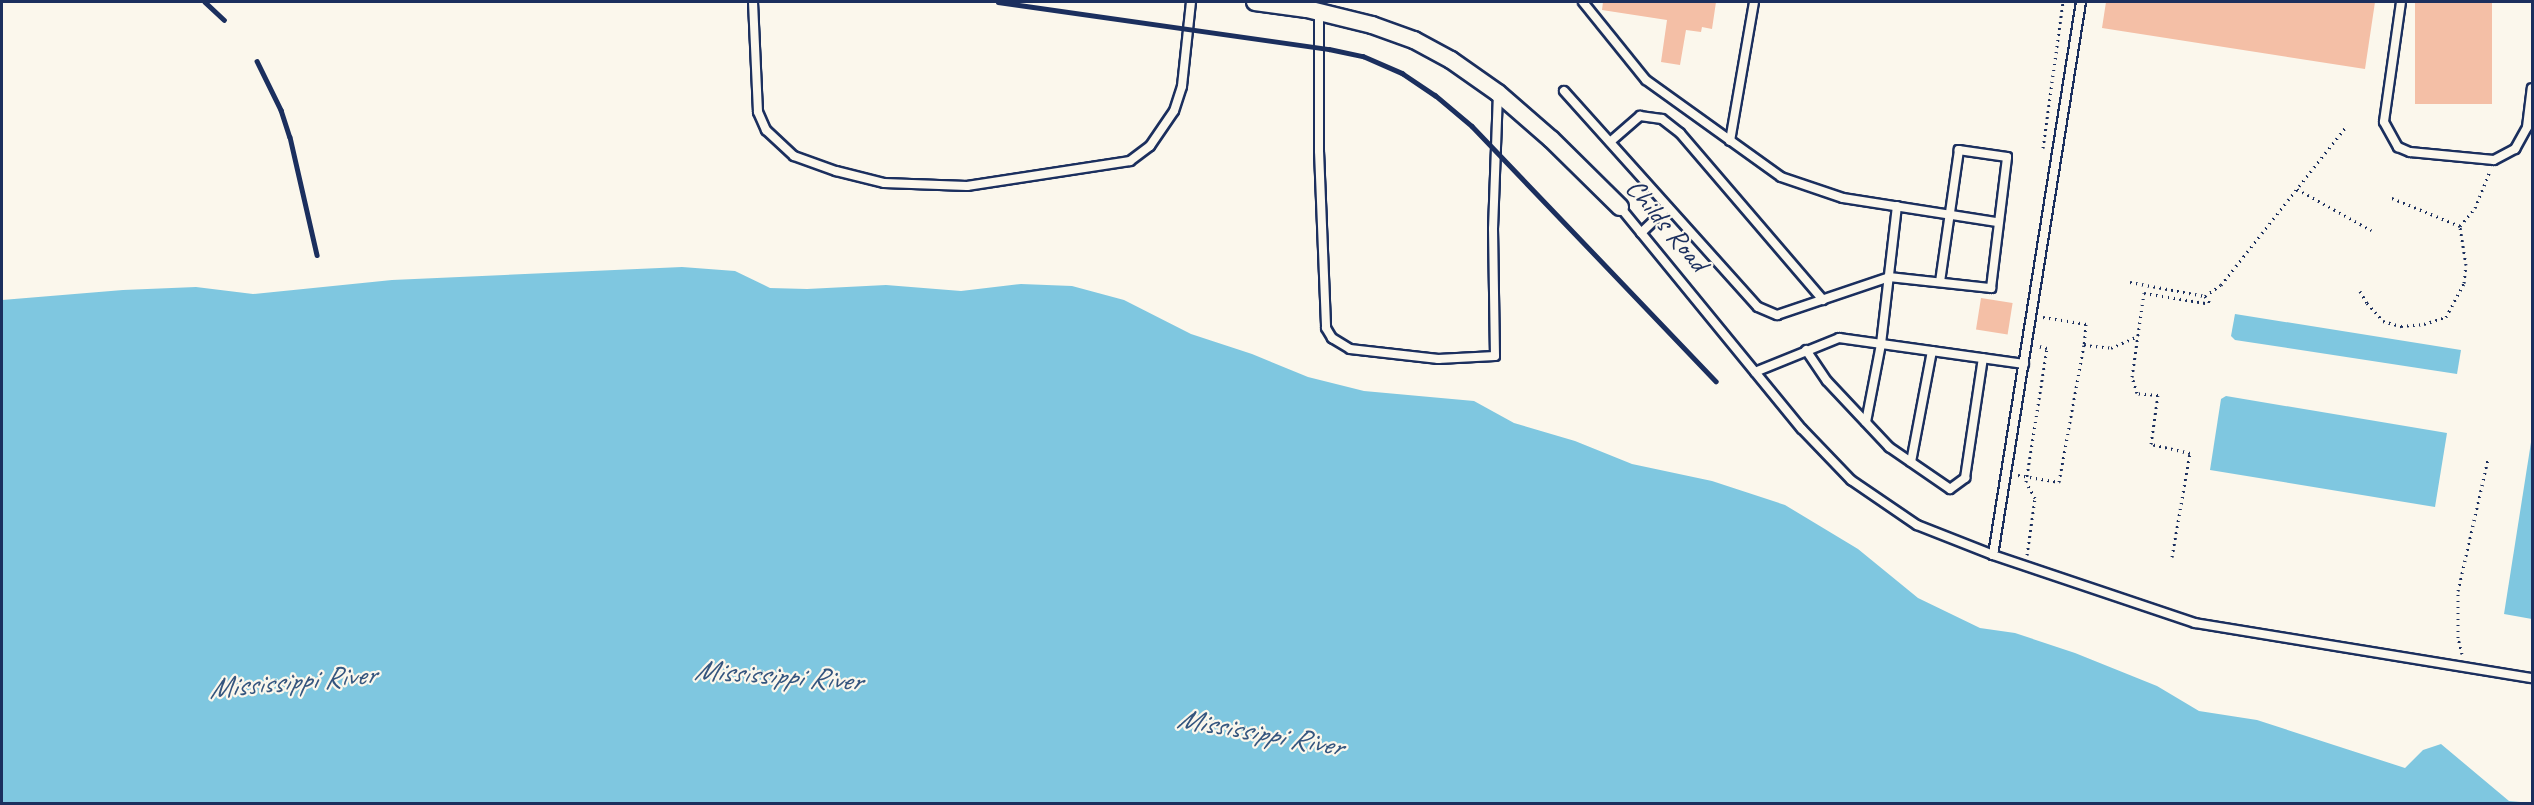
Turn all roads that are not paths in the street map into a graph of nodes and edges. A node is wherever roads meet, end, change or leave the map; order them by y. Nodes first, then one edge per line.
1 (753, 2) edge
2 (1191, 2) edge
3 (1255, 2) edge
4 (1583, 2) edge
5 (1754, 2) edge
6 (2081, 2) edge
7 (2401, 2) edge
8 (1319, 12) junction
9 (2532, 88) edge
10 (1564, 91) dead end
11 (1498, 93) junction
12 (1730, 141) junction
13 (1610, 142) junction
14 (1897, 206) junction
15 (1620, 207) joint
16 (1668, 207) junction
17 (1951, 215) junction
18 (1997, 222) junction
19 (1641, 233) junction
20 (1888, 277) junction
21 (1940, 282) junction
22 (1823, 300) junction
23 (1881, 344) junction
24 (1806, 350) junction
25 (1932, 351) junction
26 (1983, 358) junction
27 (2024, 364) junction
28 (1755, 372) junction
29 (1866, 422) junction
30 (1911, 462) junction
31 (1993, 555) junction
32 (2532, 678) edge

1 - 2 lane
3 - 8 street, Childs Road
4 - 12 lane
5 - 12 lane
6 - 27 lane
7 - 9 lane
8 - 11 street, Childs Road
8 - 11 lane
10 - 13 lane
11 - 15 street, Childs Road
12 - 14 lane
13 - 16 lane
13 - 22 lane
14 - 17 lane
14 - 20 lane
15 - 19 lane, Childs Road
16 - 19 lane
16 - 22 lane
17 - 18 lane
17 - 18 lane
17 - 21 lane
18 - 21 lane
19 - 28 lane, Childs Road
20 - 21 lane
20 - 22 lane
20 - 23 lane
23 - 24 lane
23 - 25 lane
23 - 29 lane
24 - 28 lane
24 - 29 lane
25 - 26 lane
25 - 30 lane
26 - 27 lane
26 - 30 lane
27 - 31 lane
28 - 31 lane, Childs Road
29 - 30 lane
31 - 32 lane, Childs Road

